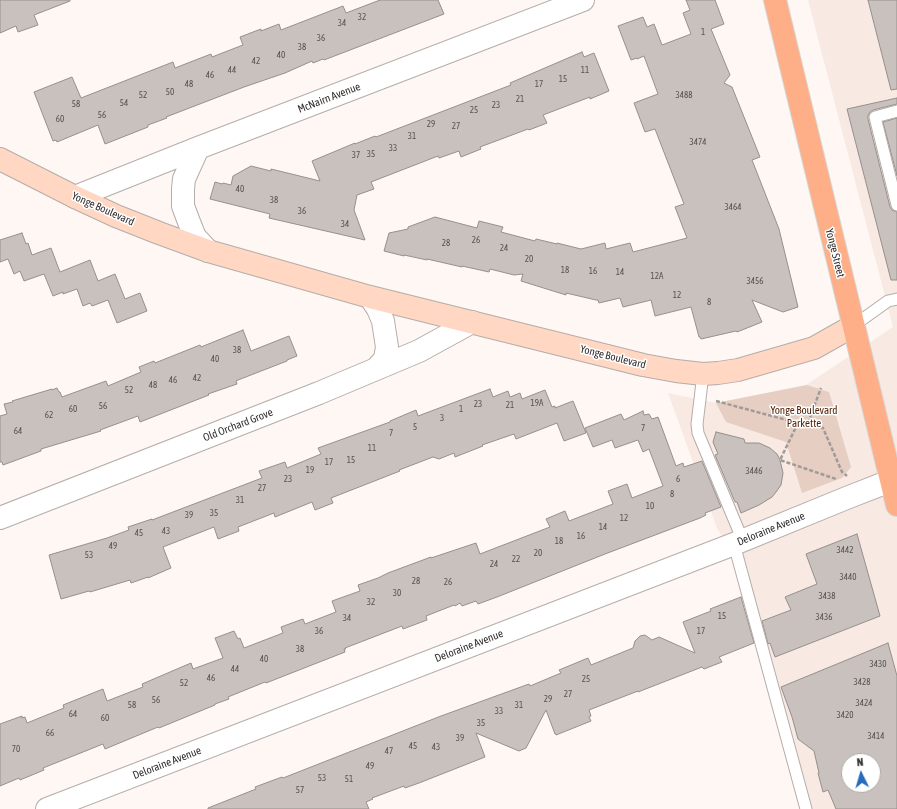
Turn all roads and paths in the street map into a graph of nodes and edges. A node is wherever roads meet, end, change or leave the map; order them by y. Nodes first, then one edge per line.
1 (583, 0) edge
2 (775, 0) edge
3 (897, 112) edge
4 (198, 148) junction
5 (0, 160) edge
6 (75, 197) junction
7 (897, 205) edge
8 (208, 251) junction
9 (370, 297) junction
10 (897, 299) edge
11 (472, 322) junction
12 (853, 326) junction
13 (376, 369) junction
14 (703, 374) junction
15 (821, 388) dead end
16 (710, 399) dead end
17 (798, 423) junction
18 (808, 423) junction
19 (890, 481) junction
20 (897, 505) edge
21 (0, 518) edge
22 (739, 542) junction
23 (47, 809) edge
24 (806, 809) edge

1 - 4 street, McNairn Avenue
2 - 12 main road, Yonge Street
3 - 7 lane
4 - 6 street, McNairn Avenue
4 - 8 street
5 - 6 street, Yonge Boulevard
6 - 8 street, Yonge Boulevard
8 - 9 street, Yonge Boulevard
9 - 11 street, Yonge Boulevard
9 - 13 street
10 - 12 lane
11 - 13 street, Old Orchard Grove
11 - 14 street, Yonge Boulevard
12 - 14 street, Yonge Boulevard
12 - 19 main road, Yonge Street
13 - 21 street, Old Orchard Grove
14 - 22 lane
15 - 18 path
16 - 17 path
17 - 18 path
17 - 18 path
19 - 20 main road, Yonge Street
19 - 22 street, Deloraine Avenue
22 - 23 street, Deloraine Avenue
22 - 24 lane

